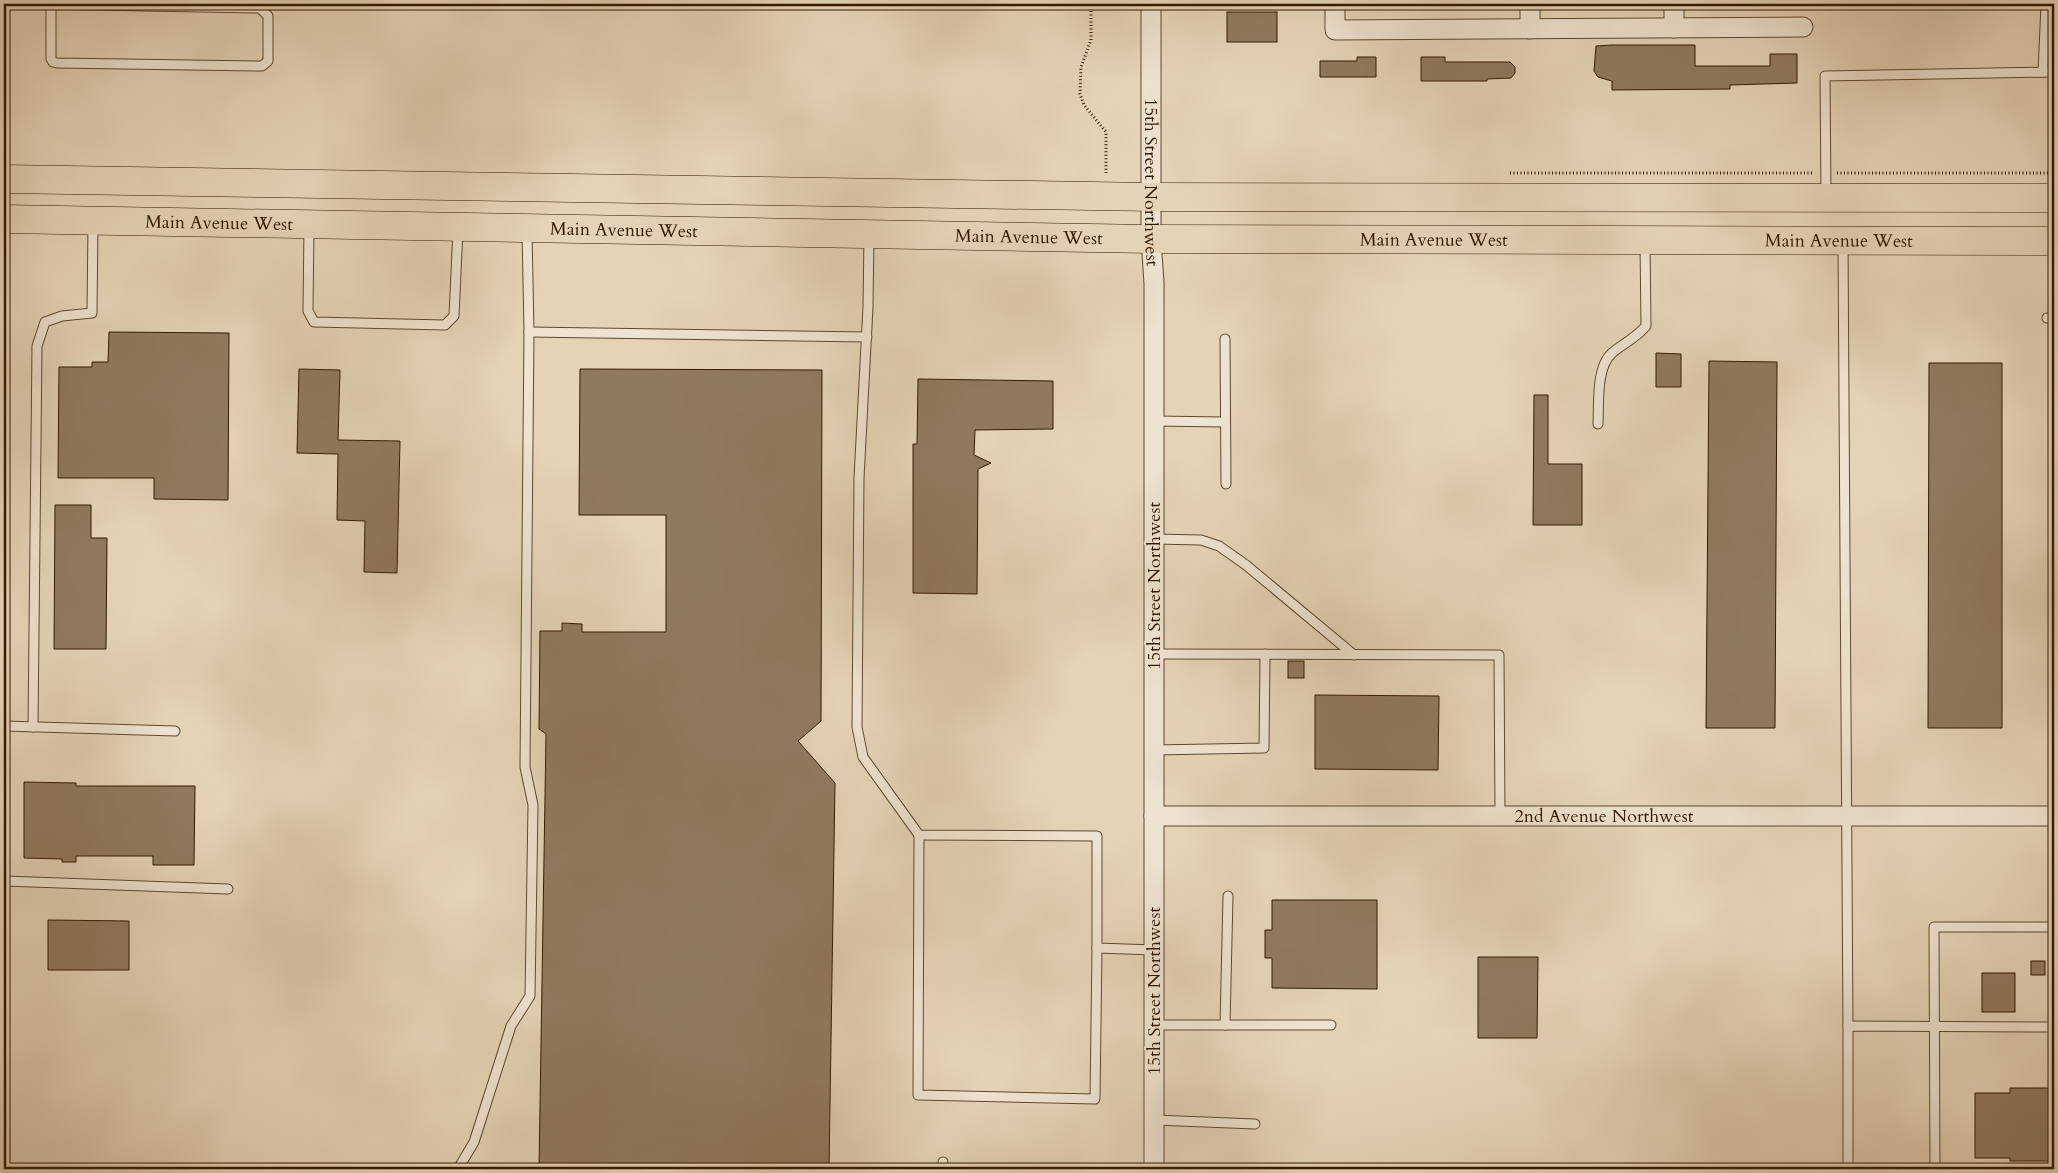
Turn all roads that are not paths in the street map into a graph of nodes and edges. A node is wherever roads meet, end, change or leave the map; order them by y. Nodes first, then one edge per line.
1 (35, 4) edge
2 (51, 4) edge
3 (92, 4) edge
4 (1151, 4) edge
5 (1335, 4) edge
6 (1530, 4) edge
7 (1674, 4) edge
8 (2046, 4) edge
9 (1803, 26) dead end
10 (1674, 28) junction
11 (1530, 29) junction
12 (2043, 72) junction
13 (2054, 72) edge
14 (4, 179) edge
15 (1826, 185) junction
16 (1152, 196) junction
17 (2054, 198) edge
18 (4, 220) edge
19 (93, 221) junction
20 (310, 224) junction
21 (458, 227) junction
22 (527, 228) junction
23 (869, 234) junction
24 (1151, 239) junction
25 (1645, 240) junction
26 (1843, 240) junction
27 (2054, 241) edge
28 (529, 332) junction
29 (867, 337) junction
30 (1225, 339) dead end
31 (1154, 421) junction
32 (1226, 422) junction
33 (1598, 424) dead end
34 (1226, 484) dead end
35 (1154, 539) junction
36 (1154, 654) junction
37 (1265, 654) junction
38 (1354, 655) junction
39 (4, 726) edge
40 (33, 727) junction
41 (175, 731) dead end
42 (1154, 750) junction
43 (1154, 816) junction
44 (1500, 816) junction
45 (1847, 816) junction
46 (2054, 816) edge
47 (919, 834) junction
48 (4, 881) edge
49 (228, 888) dead end
50 (1228, 896) dead end
51 (2054, 927) edge
52 (1097, 948) junction
53 (1154, 950) junction
54 (1154, 1025) junction
55 (1226, 1025) junction
56 (1331, 1025) dead end
57 (1848, 1026) junction
58 (1935, 1027) junction
59 (2054, 1027) edge
60 (1154, 1120) junction
61 (1255, 1124) dead end
62 (458, 1169) edge
63 (1154, 1169) edge
64 (1848, 1169) edge
65 (1936, 1169) edge

1 - 2 lane
2 - 3 lane
2 - 3 lane
4 - 16 street, 15th Street Northwest
5 - 11 street
6 - 11 street
7 - 10 street
8 - 12 lane
9 - 10 street
10 - 11 street
12 - 13 lane
12 - 15 lane
14 - 16 main road
15 - 16 main road
15 - 17 main road
16 - 24 street, 15th Street Northwest
18 - 19 main road, Main Avenue West
19 - 20 main road, Main Avenue West
19 - 40 lane
20 - 21 main road, Main Avenue West
20 - 21 lane
21 - 22 main road, Main Avenue West
22 - 23 main road, Main Avenue West
22 - 28 lane
23 - 24 main road, Main Avenue West
23 - 29 lane
24 - 25 main road, Main Avenue West
24 - 31 street, 15th Street Northwest
25 - 26 main road, Main Avenue West
25 - 33 lane
26 - 27 main road, Main Avenue West
26 - 45 lane
28 - 29 lane
28 - 62 lane
29 - 47 lane
30 - 32 lane
31 - 32 lane
31 - 35 street, 15th Street Northwest
32 - 34 lane
35 - 36 street, 15th Street Northwest
35 - 38 lane
36 - 37 lane
36 - 42 street, 15th Street Northwest
37 - 38 lane
37 - 42 lane
38 - 44 lane
39 - 40 lane
40 - 41 lane
42 - 43 street, 15th Street Northwest
43 - 44 street, 2nd Avenue Northwest
43 - 53 street, 15th Street Northwest
44 - 45 street, 2nd Avenue Northwest
45 - 46 street, 2nd Avenue Northwest
45 - 57 lane
47 - 52 lane
47 - 52 lane
48 - 49 lane
50 - 55 lane
51 - 58 lane
52 - 53 lane
53 - 54 street, 15th Street Northwest
54 - 55 lane
54 - 60 street, 15th Street Northwest
55 - 56 lane
57 - 58 lane
57 - 64 lane
58 - 59 lane
58 - 65 lane
60 - 61 lane
60 - 63 street, 15th Street Northwest

